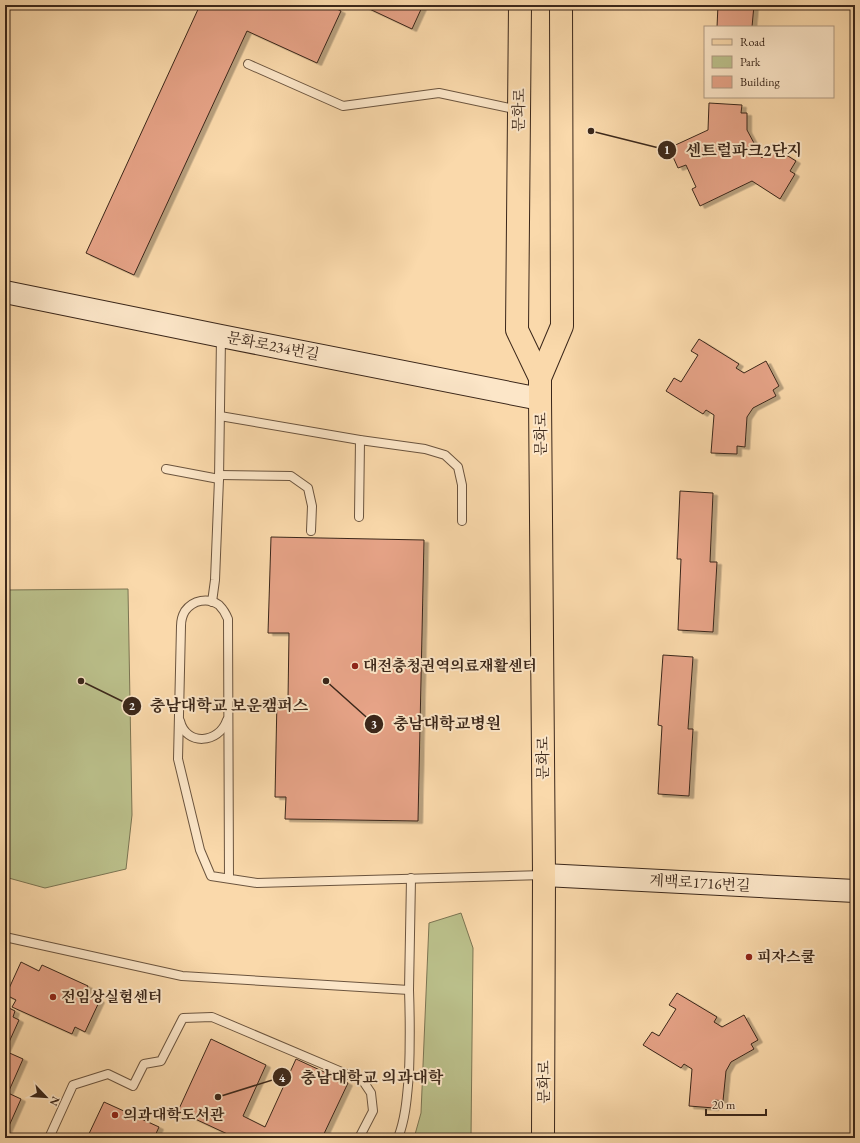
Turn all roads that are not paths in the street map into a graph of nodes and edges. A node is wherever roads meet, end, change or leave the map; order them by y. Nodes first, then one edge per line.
1 (520, 5) edge
2 (561, 5) edge
3 (248, 64) dead end
4 (520, 110) junction
5 (5, 292) edge
6 (221, 336) junction
7 (540, 388) junction
8 (220, 416) junction
9 (360, 440) junction
10 (166, 469) dead end
11 (219, 477) junction
12 (359, 517) dead end
13 (462, 521) dead end
14 (311, 531) dead end
15 (212, 602) junction
16 (228, 716) junction
17 (180, 718) junction
18 (544, 875) junction
19 (229, 878) junction
20 (411, 878) junction
21 (855, 891) edge
22 (5, 937) edge
23 (409, 990) junction
24 (49, 1138) edge
25 (359, 1138) edge
26 (398, 1138) edge
27 (544, 1138) edge

1 - 4 main road, 문화로
2 - 7 main road, 문화로
3 - 4 lane
4 - 7 main road, 문화로
5 - 6 main road, 문화로234번길
6 - 7 main road, 문화로234번길
6 - 8 lane
7 - 18 main road, 문화로
8 - 9 lane
8 - 11 lane
9 - 12 lane
9 - 13 lane
10 - 11 lane
11 - 14 lane
11 - 15 lane
15 - 16 lane
15 - 17 lane
16 - 17 lane
16 - 19 lane
17 - 19 lane
18 - 20 lane
18 - 21 main road, 계백로1716번길
18 - 27 main road, 문화로
19 - 20 lane
20 - 23 lane
22 - 23 lane
23 - 26 lane
24 - 25 lane

